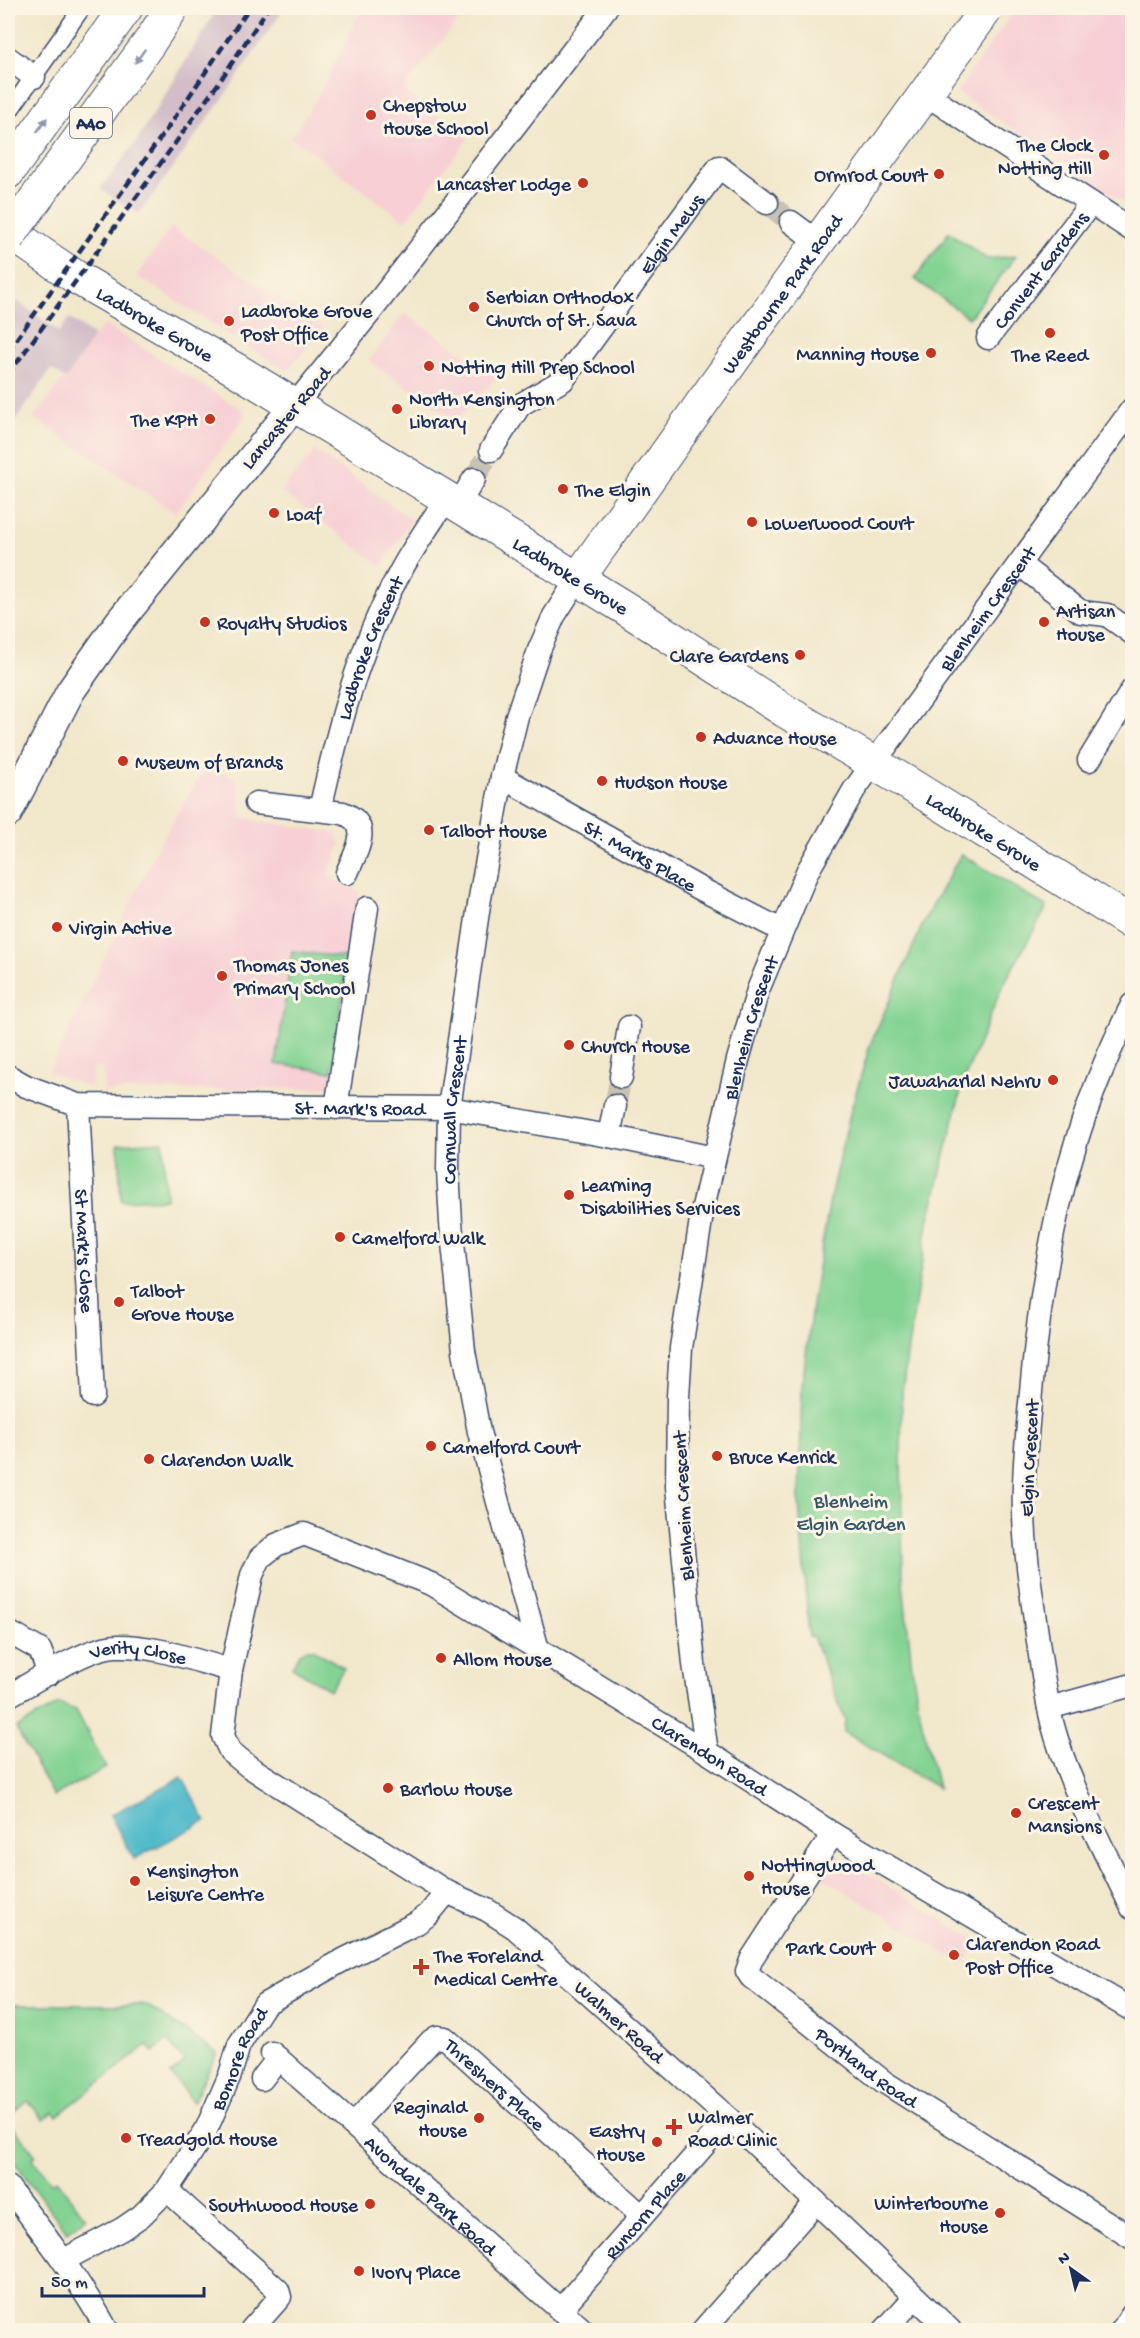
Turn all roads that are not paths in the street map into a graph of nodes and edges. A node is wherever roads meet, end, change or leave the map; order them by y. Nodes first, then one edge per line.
1 (82, 8) edge
2 (126, 8) edge
3 (172, 8) edge
4 (606, 8) edge
5 (987, 8) edge
6 (8, 58) edge
7 (34, 77) junction
8 (924, 93) junction
9 (8, 113) edge
10 (8, 172) edge
11 (767, 203) tunnel mouth
12 (1091, 203) junction
13 (791, 222) tunnel mouth
14 (1132, 230) edge
15 (8, 231) edge
16 (8, 237) edge
17 (818, 242) junction
18 (988, 338) dead end
19 (294, 406) junction
20 (1132, 409) edge
21 (491, 450) tunnel mouth
22 (459, 494) junction
23 (1020, 564) junction
24 (578, 580) junction
25 (1132, 633) edge
26 (1132, 690) edge
27 (1089, 760) dead end
28 (873, 762) junction
29 (502, 777) junction
30 (256, 803) dead end
31 (320, 810) junction
32 (8, 813) edge
33 (347, 873) dead end
34 (367, 908) dead end
35 (1132, 923) edge
36 (781, 930) junction
37 (1132, 1005) edge
38 (629, 1027) dead end
39 (8, 1076) edge
40 (621, 1077) tunnel mouth
41 (78, 1105) junction
42 (615, 1106) tunnel mouth
43 (336, 1108) junction
44 (449, 1108) junction
45 (609, 1136) junction
46 (714, 1158) junction
47 (93, 1396) dead end
48 (276, 1545) joint
49 (12, 1634) dead end
50 (538, 1650) junction
51 (231, 1670) junction
52 (49, 1674) junction
53 (1132, 1685) edge
54 (8, 1696) edge
55 (1049, 1708) junction
56 (707, 1752) junction
57 (833, 1834) junction
58 (447, 1892) junction
59 (1132, 1908) edge
60 (1132, 2010) edge
61 (262, 2079) dead end
62 (728, 2118) junction
63 (353, 2126) junction
64 (8, 2187) edge
65 (167, 2190) junction
66 (816, 2202) junction
67 (642, 2216) junction
68 (1132, 2238) edge
69 (64, 2260) junction
70 (914, 2298) junction
71 (560, 2310) junction
72 (1132, 2314) edge
73 (107, 2331) edge
74 (251, 2331) edge
75 (583, 2331) edge
76 (703, 2331) edge
77 (885, 2331) edge
78 (950, 2331) edge
79 (1122, 2331) edge

1 - 7 street
10 -> 2 main road, A40
3 -> 16 main road, A40, bridge
4 - 19 street, Lancaster Road
5 - 8 main road, Westbourne Park Road
6 - 7 street
7 - 9 street
8 - 12 street
8 - 17 main road, Westbourne Park Road
11 - 21 street, Elgin Mews
12 - 14 street
12 - 18 street, Convent Gardens
13 - 17 street
15 - 19 main road, Ladbroke Grove
17 - 24 main road, Westbourne Park Road
19 - 22 main road, Ladbroke Grove
19 - 32 street, Lancaster Road
20 - 23 street, Blenheim Crescent
22 - 24 main road, Ladbroke Grove
22 - 31 street, Ladbroke Crescent
23 - 25 street
23 - 28 street, Blenheim Crescent
24 - 28 main road, Ladbroke Grove
24 - 29 street, Cornwall Crescent
26 - 27 street
28 - 35 main road, Ladbroke Grove
28 - 36 street, Blenheim Crescent
29 - 36 street, St. Marks Place
29 - 44 street, Cornwall Crescent
30 - 31 street
31 - 33 street
34 - 43 street
36 - 46 street, Blenheim Crescent
37 - 55 street, Elgin Crescent
38 - 40 street
39 - 41 street, St. Mark's Road
41 - 43 street, St. Mark's Road
41 - 47 street, St Mark's Close
42 - 45 street
43 - 44 street, St. Mark's Road
44 - 45 street, St. Mark's Road
44 - 50 street, Cornwall Crescent
45 - 46 street, St. Mark's Road
46 - 56 street, Blenheim Crescent
48 - 50 street, Clarendon Road
48 - 51 street, Walmer Road
49 - 52 street
50 - 56 street, Clarendon Road
51 - 52 street, Verity Close
51 - 58 street, Walmer Road
52 - 54 street, Verity Close
53 - 55 street
55 - 59 street, Elgin Crescent
56 - 57 street, Clarendon Road
57 - 60 street, Clarendon Road
57 - 68 street, Portland Road
58 - 62 street, Walmer Road
58 - 65 street, Bomore Road
61 - 63 street, Avondale Park Road
62 - 66 street, Walmer Road
62 - 67 street, Runcorn Place
63 - 67 street, Threshers Place
63 - 71 street, Avondale Park Road
64 - 69 street
65 - 69 street, Bomore Road
65 - 74 street
66 - 70 street, Walmer Road
66 - 76 street
67 - 71 street, Runcorn Place
69 - 73 street
70 - 77 street
70 - 78 street, Walmer Road
71 - 75 street, Avondale Park Road
72 - 79 street

